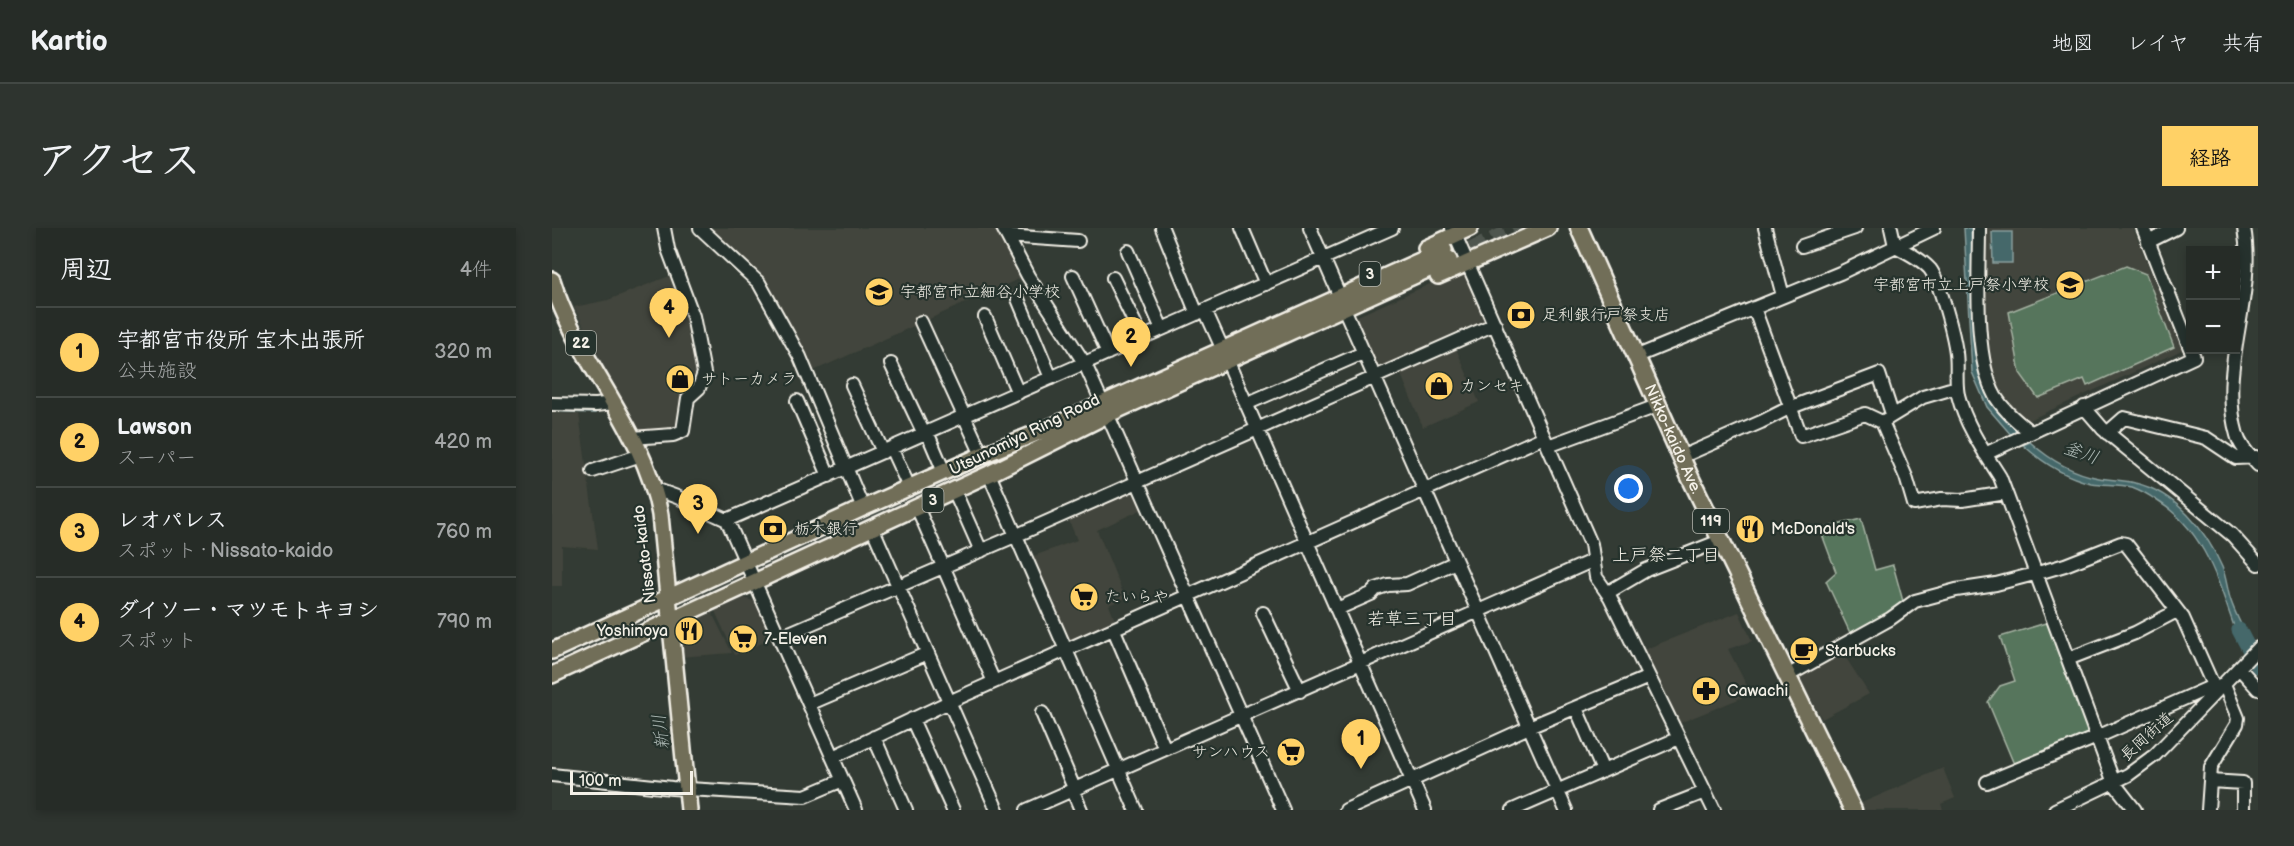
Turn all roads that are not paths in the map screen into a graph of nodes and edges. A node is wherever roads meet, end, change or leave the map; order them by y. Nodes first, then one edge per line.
1 (664, 228) edge
2 (700, 228) edge
3 (1162, 228) edge
4 (1242, 228) edge
5 (1310, 228) edge
6 (1392, 228) edge
7 (1470, 228) edge
8 (1548, 228) edge
9 (1579, 228) edge
10 (1765, 228) edge
11 (1855, 228) edge
12 (1891, 228) edge
13 (1934, 228) edge
14 (1979, 228) edge
15 (2143, 228) edge
16 (2176, 228) edge
17 (2244, 228) edge
18 (1454, 231) edge
19 (1005, 232) edge
20 (1078, 242) dead end
21 (2148, 242) junction
22 (1802, 246) dead end
23 (1895, 246) junction
24 (2253, 250) edge
25 (1128, 251) dead end
26 (1323, 258) junction
27 (1468, 263) junction
28 (1073, 276) dead end
29 (1113, 278) dead end
30 (552, 280) edge
31 (1266, 284) junction
32 (1337, 290) junction
33 (1783, 296) junction
34 (1018, 299) dead end
35 (1754, 309) junction
36 (1201, 312) junction
37 (1347, 315) junction
38 (986, 317) dead end
39 (1288, 321) junction
40 (921, 322) dead end
41 (1309, 323) junction
42 (1495, 324) junction
43 (1162, 329) junction
44 (2186, 337) edge
45 (1142, 338) junction
46 (1108, 353) junction
47 (1363, 353) junction
48 (2193, 354) edge
49 (1225, 355) junction
50 (1635, 357) junction
51 (891, 364) dead end
52 (1085, 364) junction
53 (1051, 378) junction
54 (1374, 378) junction
55 (852, 385) dead end
56 (1957, 387) junction
57 (1018, 393) junction
58 (797, 401) dead end
59 (613, 403) junction
60 (552, 404) edge
61 (1246, 404) junction
62 (1657, 406) junction
63 (2084, 407) junction
64 (1789, 408) junction
65 (1106, 409) junction
66 (964, 416) junction
67 (1887, 418) junction
68 (1256, 428) junction
69 (2030, 432) junction
70 (926, 433) junction
71 (2107, 433) junction
72 (632, 438) junction
73 (1546, 442) junction
74 (887, 450) junction
75 (1985, 454) junction
76 (641, 455) junction
77 (982, 455) junction
78 (1681, 457) junction
79 (2256, 460) edge
80 (846, 468) junction
81 (593, 471) dead end
82 (944, 472) junction
83 (989, 474) junction
84 (829, 476) junction
85 (1138, 481) junction
86 (909, 488) junction
87 (655, 489) junction
88 (954, 490) junction
89 (1425, 492) junction
90 (2006, 493) junction
91 (917, 507) junction
92 (863, 508) junction
93 (727, 520) junction
94 (872, 527) junction
95 (1016, 536) junction
96 (1720, 541) junction
97 (1307, 544) junction
98 (981, 551) junction
99 (1594, 560) junction
100 (746, 561) junction
101 (1456, 562) junction
102 (2258, 564) edge
103 (944, 567) junction
104 (2038, 573) junction
105 (754, 580) junction
106 (899, 587) junction
107 (1607, 593) junction
108 (668, 596) junction
109 (1190, 596) junction
110 (1337, 609) junction
111 (1477, 610) junction
112 (2177, 611) junction
113 (1263, 613) dead end
114 (671, 619) junction
115 (1113, 630) junction
116 (780, 637) junction
117 (2257, 648) edge
118 (1066, 650) junction
119 (552, 651) edge
120 (928, 653) junction
121 (2068, 659) junction
122 (1362, 664) junction
123 (2241, 666) junction
124 (552, 675) edge
125 (1787, 676) junction
126 (1649, 677) junction
127 (994, 682) junction
128 (2218, 688) junction
129 (2258, 689) edge
130 (1300, 691) junction
131 (949, 702) junction
132 (810, 704) junction
133 (1576, 708) junction
134 (1042, 713) dead end
135 (1242, 716) junction
136 (912, 719) junction
137 (1529, 727) junction
138 (874, 737) junction
139 (2097, 737) junction
140 (1679, 738) junction
141 (1165, 749) junction
142 (833, 757) junction
143 (1118, 768) junction
144 (1603, 771) junction
145 (552, 775) edge
146 (843, 780) junction
147 (1411, 780) junction
148 (2210, 781) junction
149 (1987, 782) dead end
150 (2114, 783) junction
151 (688, 789) junction
152 (1073, 789) junction
153 (1557, 791) junction
154 (1705, 792) junction
155 (689, 810) edge
156 (856, 810) edge
157 (906, 810) edge
158 (953, 810) edge
159 (997, 810) edge
160 (1027, 810) edge
161 (1081, 810) edge
162 (1136, 810) edge
163 (1283, 810) edge
164 (1346, 810) edge
165 (1425, 810) edge
166 (1513, 810) edge
167 (1566, 810) edge
168 (1659, 810) edge
169 (1714, 810) edge
170 (1853, 810) edge
171 (2055, 810) edge
172 (2135, 810) edge
173 (2208, 810) edge
174 (2243, 810) edge

1 - 72 street
2 - 80 street
3 - 36 street
4 - 31 street
5 - 26 street
6 - 26 street
7 - 18 main road, 3
8 - 27 main road, 3
9 - 50 highway, Nikko-kaido Ave. / 119
10 - 33 street
11 - 22 street
12 - 23 street
13 - 23 street
14 - 69 street
15 - 21 street
16 - 21 street
17 - 24 street
18 - 27 street
18 - 32 main road, 3
19 - 20 street
19 - 52 street
21 - 44 street
23 - 33 street
23 - 56 street
24 - 79 street
25 - 43 street
26 - 31 street
26 - 32 street
27 - 37 main road, 3
27 - 42 street
28 - 46 street
29 - 45 street
30 - 59 main road, Nissato-kaido / 22
31 - 36 street
32 - 39 main road, 3
33 - 35 street
34 - 53 street
35 - 50 street
35 - 64 street
36 - 43 street
36 - 49 street
37 - 41 main road, 3
37 - 47 street
38 - 57 street
39 - 41 main road, Utsunomiya Ring Road / 3
39 - 49 main road, Utsunomiya Ring Road / 3
40 - 66 street
41 - 49 main road, Utsunomiya Ring Road / 3
42 - 54 street
42 - 73 street
43 - 45 street
45 - 46 street
46 - 52 street
47 - 54 street
47 - 61 street
48 - 63 street
49 - 61 street
49 - 65 main road, Utsunomiya Ring Road / 3
50 - 62 highway, Nikko-kaido Ave. / 119
51 - 70 street
52 - 53 street
52 - 65 street
53 - 57 street
54 - 68 street
54 - 89 street
55 - 74 street
56 - 67 street
56 - 75 street
57 - 66 street
58 - 84 street
59 - 60 street
59 - 72 main road, Nissato-kaido / 22
61 - 68 street
62 - 73 street
62 - 78 highway, Nikko-kaido Ave. / 119
63 - 69 street
63 - 71 street
64 - 67 street
64 - 67 street
64 - 78 street
65 - 77 main road, Utsunomiya Ring Road / 3
65 - 83 main road, Utsunomiya Ring Road / 3
65 - 85 street
66 - 70 street
66 - 77 street
67 - 90 street
68 - 85 street
68 - 97 street
69 - 75 street
70 - 74 street
70 - 82 street
71 - 79 street
71 - 102 street
72 - 76 main road, Nissato-kaido / 22
73 - 89 street
73 - 99 street
74 - 80 street
74 - 86 street
75 - 90 street
76 - 81 street
76 - 87 main road, Nissato-kaido / 22
77 - 82 main road, Utsunomiya Ring Road / 3
78 - 96 highway, Nikko-kaido Ave. / 119
80 - 84 street
80 - 92 street
82 - 86 main road, Utsunomiya Ring Road / 3
83 - 88 main road, Utsunomiya Ring Road / 3
83 - 95 street
84 - 93 street
85 - 95 street
85 - 109 street
86 - 92 main road, Utsunomiya Ring Road / 3
87 - 93 street
87 - 108 main road, Nissato-kaido / 22
88 - 91 main road, Utsunomiya Ring Road / 3
88 - 98 street
89 - 97 street
89 - 101 street
90 - 104 street
91 - 94 main road, Utsunomiya Ring Road / 3
91 - 103 street
92 - 100 main road, Utsunomiya Ring Road / 3
93 - 100 street
94 - 105 main road, Utsunomiya Ring Road / 3
94 - 106 street
95 - 98 street
95 - 118 street
96 - 107 street
96 - 125 highway, Nikko-kaido Ave. / 119
97 - 109 street
97 - 110 street
98 - 103 street
99 - 107 street
99 - 111 street
100 - 105 street
100 - 108 main road, Utsunomiya Ring Road / 3
101 - 110 street
101 - 111 street
103 - 106 street
103 - 127 street
104 - 112 street
104 - 121 street
104 - 125 street
105 - 114 main road, Utsunomiya Ring Road / 3
105 - 116 street
106 - 116 street
106 - 120 street
107 - 126 street
108 - 114 main road, Nissato-kaido / 22
108 - 119 main road, Utsunomiya Ring Road / 3
109 - 115 street
109 - 135 street
110 - 122 street
111 - 122 street
111 - 137 street
112 - 121 street
112 - 128 street
113 - 130 street
114 - 124 main road, Utsunomiya Ring Road / 3
114 - 151 main road, Nissato-kaido / 22
115 - 118 street
115 - 141 street
116 - 132 street
117 - 123 street, 長岡街道
118 - 127 street
118 - 143 street
120 - 131 street
120 - 132 street
121 - 139 street
122 - 130 street
122 - 147 street
123 - 128 street, 長岡街道
123 - 129 street
125 - 170 highway, Nikko-kaido Ave. / 119
126 - 133 street
126 - 140 street
127 - 131 street
128 - 139 street
128 - 148 street
128 - 150 street, 長岡街道
130 - 135 street
131 - 136 street
131 - 159 street
132 - 142 street
133 - 137 street
133 - 144 street
134 - 152 street
135 - 141 street
135 - 163 street
136 - 138 street
136 - 158 street
137 - 147 street
137 - 153 street
138 - 142 street
138 - 157 street
139 - 149 street
139 - 150 street
140 - 144 street
140 - 154 street
141 - 143 street
142 - 146 street
143 - 152 street
143 - 162 street
144 - 153 street
145 - 151 street
146 - 151 street
146 - 156 street
147 - 164 street
147 - 165 street
148 - 173 street
148 - 174 street
150 - 171 street, 長岡街道
150 - 172 street
151 - 155 main road, Nissato-kaido / 22
152 - 160 street
152 - 161 street
153 - 166 street
153 - 167 street
154 - 168 street
154 - 169 street

